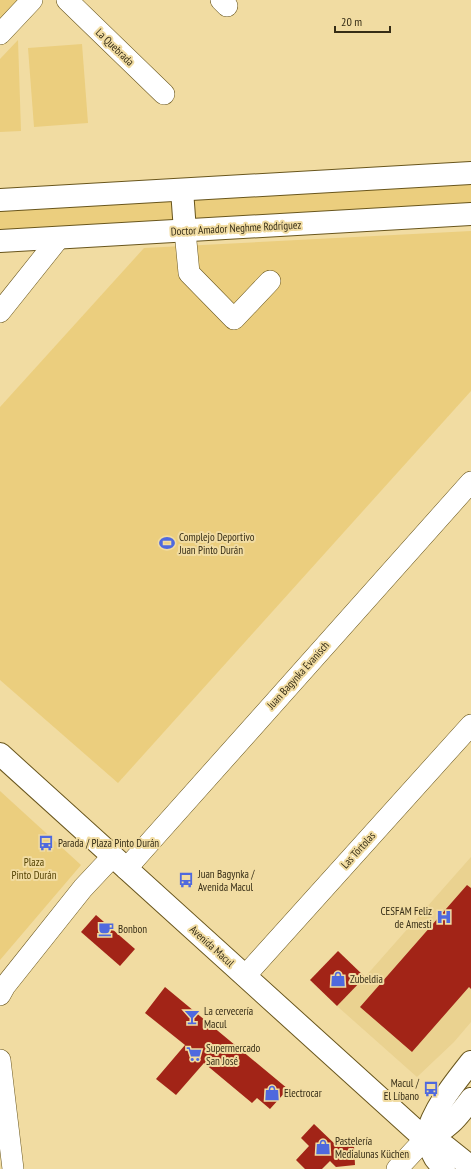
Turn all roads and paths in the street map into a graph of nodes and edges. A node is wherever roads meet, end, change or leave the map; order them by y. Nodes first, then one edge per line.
1 (32, 0) edge
2 (67, 0) edge
3 (0, 34) edge
4 (164, 94) dead end
5 (471, 173) edge
6 (182, 190) junction
7 (0, 200) edge
8 (471, 214) edge
9 (185, 231) junction
10 (59, 238) junction
11 (0, 241) edge
12 (270, 280) dead end
13 (0, 312) edge
14 (471, 482) edge
15 (471, 725) edge
16 (0, 754) edge
17 (120, 862) junction
18 (245, 976) junction
19 (0, 995) edge
20 (0, 1060) edge
21 (471, 1062) edge
22 (471, 1099) edge
23 (425, 1139) junction
24 (471, 1167) edge
25 (12, 1169) edge
26 (397, 1169) edge
27 (444, 1169) edge

1 - 3 street
2 - 4 street, La Quebrada
5 - 6 main road
6 - 7 main road
6 - 9 main road
8 - 9 main road, Doctor Amador Neghme Rodríguez
9 - 10 main road, Doctor Amador Neghme Rodríguez
9 - 12 street
10 - 11 main road, Doctor Amador Neghme Rodríguez
10 - 13 street
14 - 17 street, Juan Bagynka Evanisch
15 - 18 street, Las Tórtolas
16 - 17 main road, Avenida Macul
17 - 18 main road, Avenida Macul
17 - 19 street, Juan Bagynka Evanisch
18 - 23 main road, Avenida Macul
20 - 25 street
21 - 23 main road
22 - 23 main road
23 - 24 main road, Avenida Macul
23 - 26 street
23 - 27 main road, Avenida Macul

